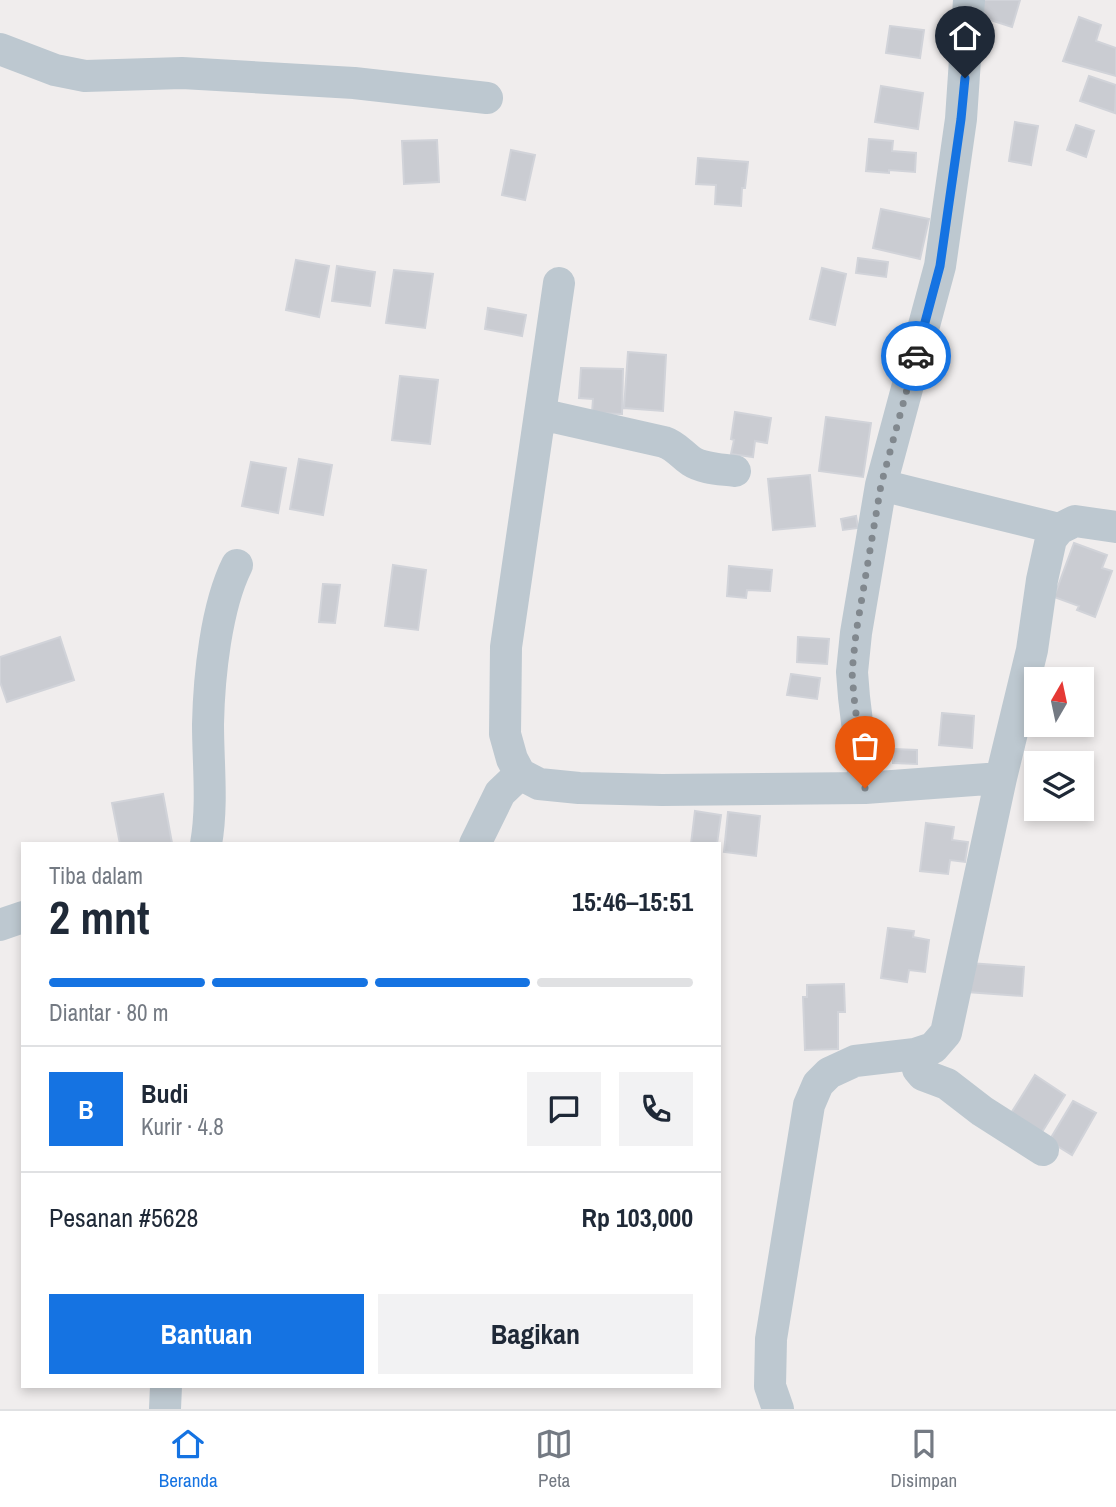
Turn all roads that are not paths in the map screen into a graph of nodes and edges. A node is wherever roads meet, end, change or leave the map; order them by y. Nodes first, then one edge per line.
1 (969, 0) edge
2 (0, 49) edge
3 (487, 98) dead end
4 (559, 283) dead end
5 (540, 414) junction
6 (735, 471) dead end
7 (881, 485) junction
8 (1116, 527) edge
9 (1059, 529) junction
10 (237, 565) dead end
11 (520, 774) junction
12 (1001, 778) junction
13 (865, 788) junction
14 (206, 842) edge
15 (476, 842) edge
16 (21, 918) edge
17 (0, 925) edge
18 (915, 1054) junction
19 (1043, 1150) dead end
20 (166, 1388) edge
21 (164, 1409) edge
22 (778, 1409) edge

1 - 7 street
2 - 3 street
4 - 5 street
5 - 6 street
5 - 11 street
7 - 9 street
7 - 13 street
8 - 9 street
9 - 12 street
10 - 14 street
11 - 13 street
11 - 15 street
12 - 13 street
12 - 18 street
16 - 17 street
18 - 19 street
18 - 22 street
20 - 21 street

